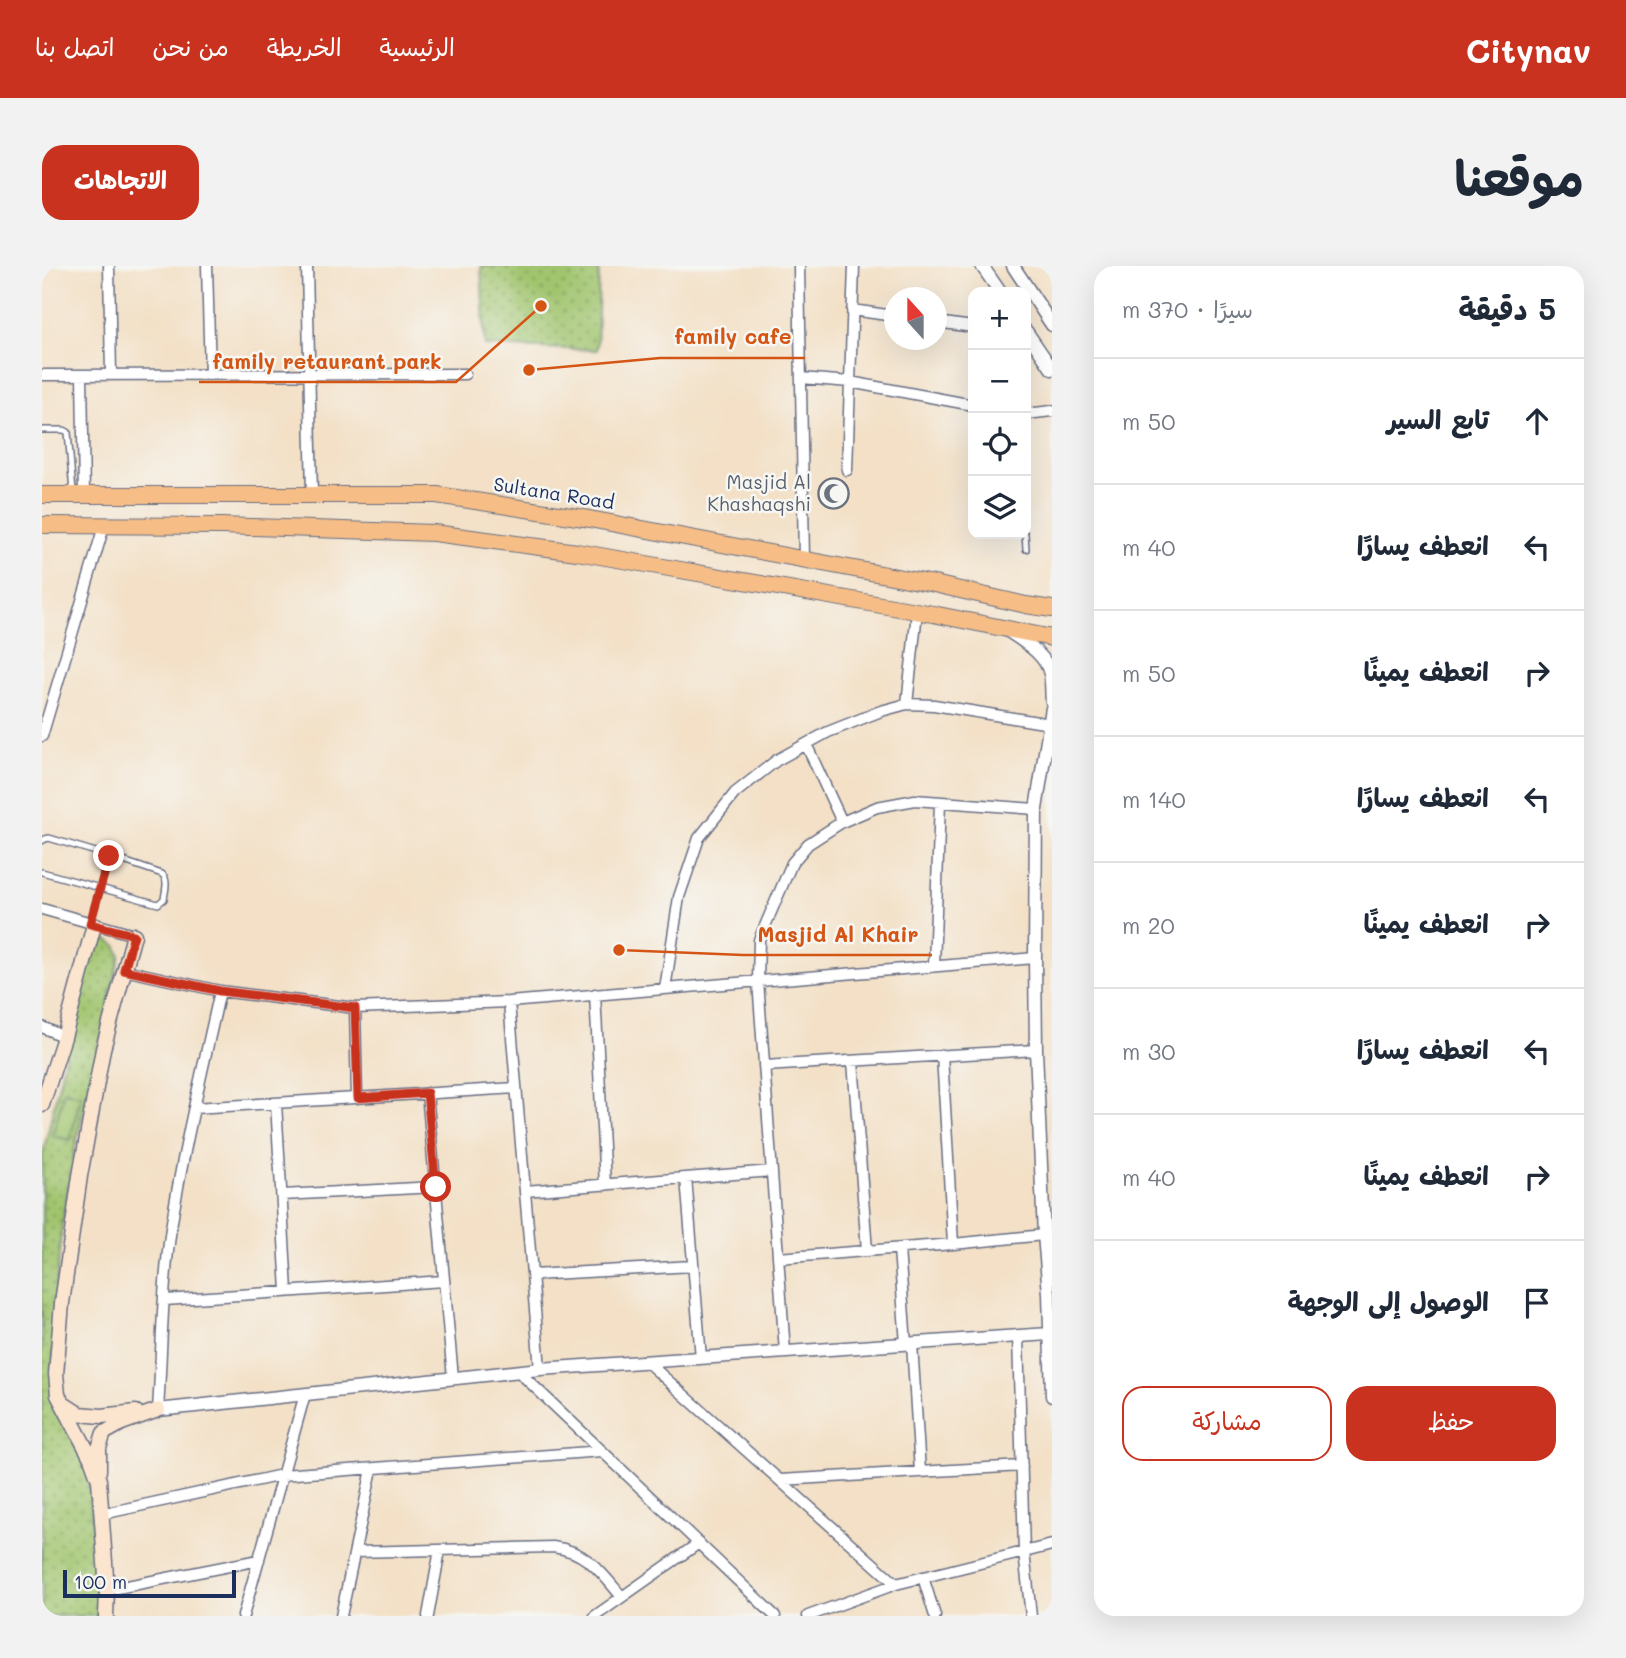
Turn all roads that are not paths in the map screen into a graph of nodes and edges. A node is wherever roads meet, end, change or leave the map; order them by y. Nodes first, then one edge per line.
1 (109, 266) edge
2 (208, 266) edge
3 (307, 266) edge
4 (799, 266) edge
5 (853, 266) edge
6 (982, 266) edge
7 (1013, 266) edge
8 (997, 287) edge
9 (852, 310) junction
10 (884, 315) edge
11 (947, 323) edge
12 (1052, 325) edge
13 (968, 326) edge
14 (1031, 340) edge
15 (1052, 369) edge
16 (309, 374) junction
17 (466, 374) dead end
18 (42, 375) edge
19 (82, 375) junction
20 (111, 375) junction
21 (210, 375) junction
22 (801, 378) junction
23 (850, 382) junction
24 (968, 404) edge
25 (1052, 411) edge
26 (1031, 413) edge
27 (42, 430) edge
28 (847, 470) dead end
29 (42, 495) edge
30 (78, 495) junction
31 (312, 495) junction
32 (42, 525) edge
33 (104, 526) junction
34 (1025, 539) edge
35 (1026, 549) dead end
36 (804, 559) junction
37 (1052, 609) edge
38 (917, 612) junction
39 (1005, 629) junction
40 (1052, 638) edge
41 (1052, 702) edge
42 (907, 704) junction
43 (1052, 708) edge
44 (1050, 724) junction
45 (42, 736) edge
46 (806, 744) junction
47 (1047, 773) edge
48 (940, 802) junction
49 (1035, 809) junction
50 (842, 822) junction
51 (42, 841) edge
52 (109, 856) junction
53 (42, 872) edge
54 (100, 889) junction
55 (42, 909) edge
56 (92, 924) junction
57 (134, 935) joint
58 (1035, 958) junction
59 (934, 966) junction
60 (124, 970) junction
61 (758, 981) junction
62 (665, 989) junction
63 (220, 991) junction
64 (595, 994) junction
65 (509, 1002) junction
66 (355, 1008) junction
67 (42, 1027) edge
68 (64, 1037) junction
69 (1036, 1050) junction
70 (942, 1055) junction
71 (853, 1061) junction
72 (764, 1066) junction
73 (516, 1088) junction
74 (427, 1093) junction
75 (358, 1098) junction
76 (276, 1103) junction
77 (42, 1105) edge
78 (194, 1108) junction
79 (772, 1171) junction
80 (687, 1178) junction
81 (605, 1185) junction
82 (436, 1187) junction
83 (525, 1191) junction
84 (282, 1195) junction
85 (1044, 1235) junction
86 (953, 1244) junction
87 (899, 1248) junction
88 (867, 1251) junction
89 (779, 1258) junction
90 (694, 1266) junction
91 (532, 1275) junction
92 (444, 1280) junction
93 (287, 1291) junction
94 (1050, 1292) edge
95 (164, 1300) junction
96 (1049, 1334) junction
97 (1018, 1336) junction
98 (909, 1343) junction
99 (785, 1352) junction
100 (701, 1358) junction
101 (647, 1362) junction
102 (540, 1369) junction
103 (518, 1371) junction
104 (453, 1378) junction
105 (305, 1394) junction
106 (1052, 1396) edge
107 (65, 1405) junction
108 (158, 1410) junction
109 (602, 1451) junction
110 (1022, 1466) junction
111 (372, 1469) junction
112 (919, 1472) junction
113 (282, 1475) junction
114 (99, 1480) junction
115 (780, 1480) junction
116 (102, 1514) junction
117 (699, 1543) junction
118 (1052, 1545) edge
119 (440, 1550) junction
120 (355, 1552) junction
121 (1024, 1552) junction
122 (259, 1560) junction
123 (923, 1577) junction
124 (896, 1584) junction
125 (107, 1590) junction
126 (622, 1597) junction
127 (106, 1616) edge
128 (243, 1616) edge
129 (341, 1616) edge
130 (428, 1616) edge
131 (595, 1616) edge
132 (775, 1616) edge
133 (808, 1616) edge
134 (935, 1616) edge
135 (1031, 1616) edge

1 - 20 street
2 - 21 street
3 - 16 street
4 - 22 street
5 - 9 street
6 - 8 street
7 - 12 street
9 - 10 street
9 - 23 street
11 - 13 street
14 - 15 street
16 - 17 street
16 - 21 street
16 - 31 street
18 - 19 street
19 - 20 street
19 - 30 street
20 - 21 street
22 - 23 street
22 - 36 street
23 - 24 street
23 - 28 street
25 - 26 street
27 - 30 lane
29 - 30 main road, Sultana Road
30 - 31 main road, Sultana Road
31 - 36 main road, Sultana Road
32 - 33 main road
33 - 38 main road
33 - 45 street
34 - 35 lane
36 - 37 main road, Sultana Road
38 - 39 main road
38 - 42 street
39 - 40 main road
39 - 41 street
42 - 44 street
42 - 46 street
43 - 44 street
44 - 47 street
46 - 50 street
46 - 62 street
47 - 49 street
48 - 49 street
48 - 50 street
48 - 59 street
49 - 58 street
50 - 61 street
51 - 52 lane
52 - 54 lane
52 - 54 lane
53 - 54 lane
54 - 56 lane
55 - 56 street
56 - 57 street
56 - 68 main road
57 - 60 main road
58 - 59 street
58 - 69 street
59 - 61 street
60 - 63 street
60 - 107 main road
61 - 62 street
61 - 72 street
62 - 64 street
63 - 66 street
63 - 78 street
64 - 65 street
64 - 81 street
65 - 66 street
65 - 73 street
66 - 75 street
67 - 68 street
68 - 77 main road
69 - 70 street
69 - 85 street
70 - 71 street
70 - 86 street
71 - 72 street
71 - 88 street
72 - 79 street
73 - 74 street
73 - 83 street
74 - 75 street
74 - 82 street
75 - 76 street
76 - 78 street
76 - 84 street
78 - 95 street
79 - 80 street
79 - 89 street
80 - 81 street
80 - 90 street
81 - 83 street
82 - 84 street
82 - 92 street
83 - 91 street
84 - 93 street
85 - 86 street
85 - 94 street
86 - 87 street
87 - 88 street
87 - 98 street
88 - 89 street
89 - 99 street
90 - 91 street
90 - 100 street
91 - 102 street
92 - 93 street
92 - 104 street
93 - 95 street
94 - 96 street
95 - 108 street
96 - 97 street
96 - 106 street
97 - 98 street
97 - 110 street
98 - 99 street
98 - 112 street
99 - 100 street
100 - 101 street
101 - 102 street
101 - 115 street
102 - 103 street
103 - 104 street
103 - 109 street
104 - 105 street
105 - 108 street
105 - 113 street
107 - 108 main road
107 - 114 main road
108 - 114 main road
109 - 111 street
109 - 117 street
110 - 112 street
110 - 121 street
111 - 113 street
111 - 120 street
112 - 115 street
113 - 116 street
113 - 122 street
114 - 116 main road
115 - 124 street
116 - 125 main road
117 - 126 street
117 - 132 street
118 - 121 street
119 - 120 street
119 - 126 street
119 - 130 street
120 - 129 street
121 - 123 street
121 - 135 street
122 - 125 street
122 - 128 street
123 - 124 street
123 - 134 street
124 - 133 street
125 - 127 main road
126 - 131 street

